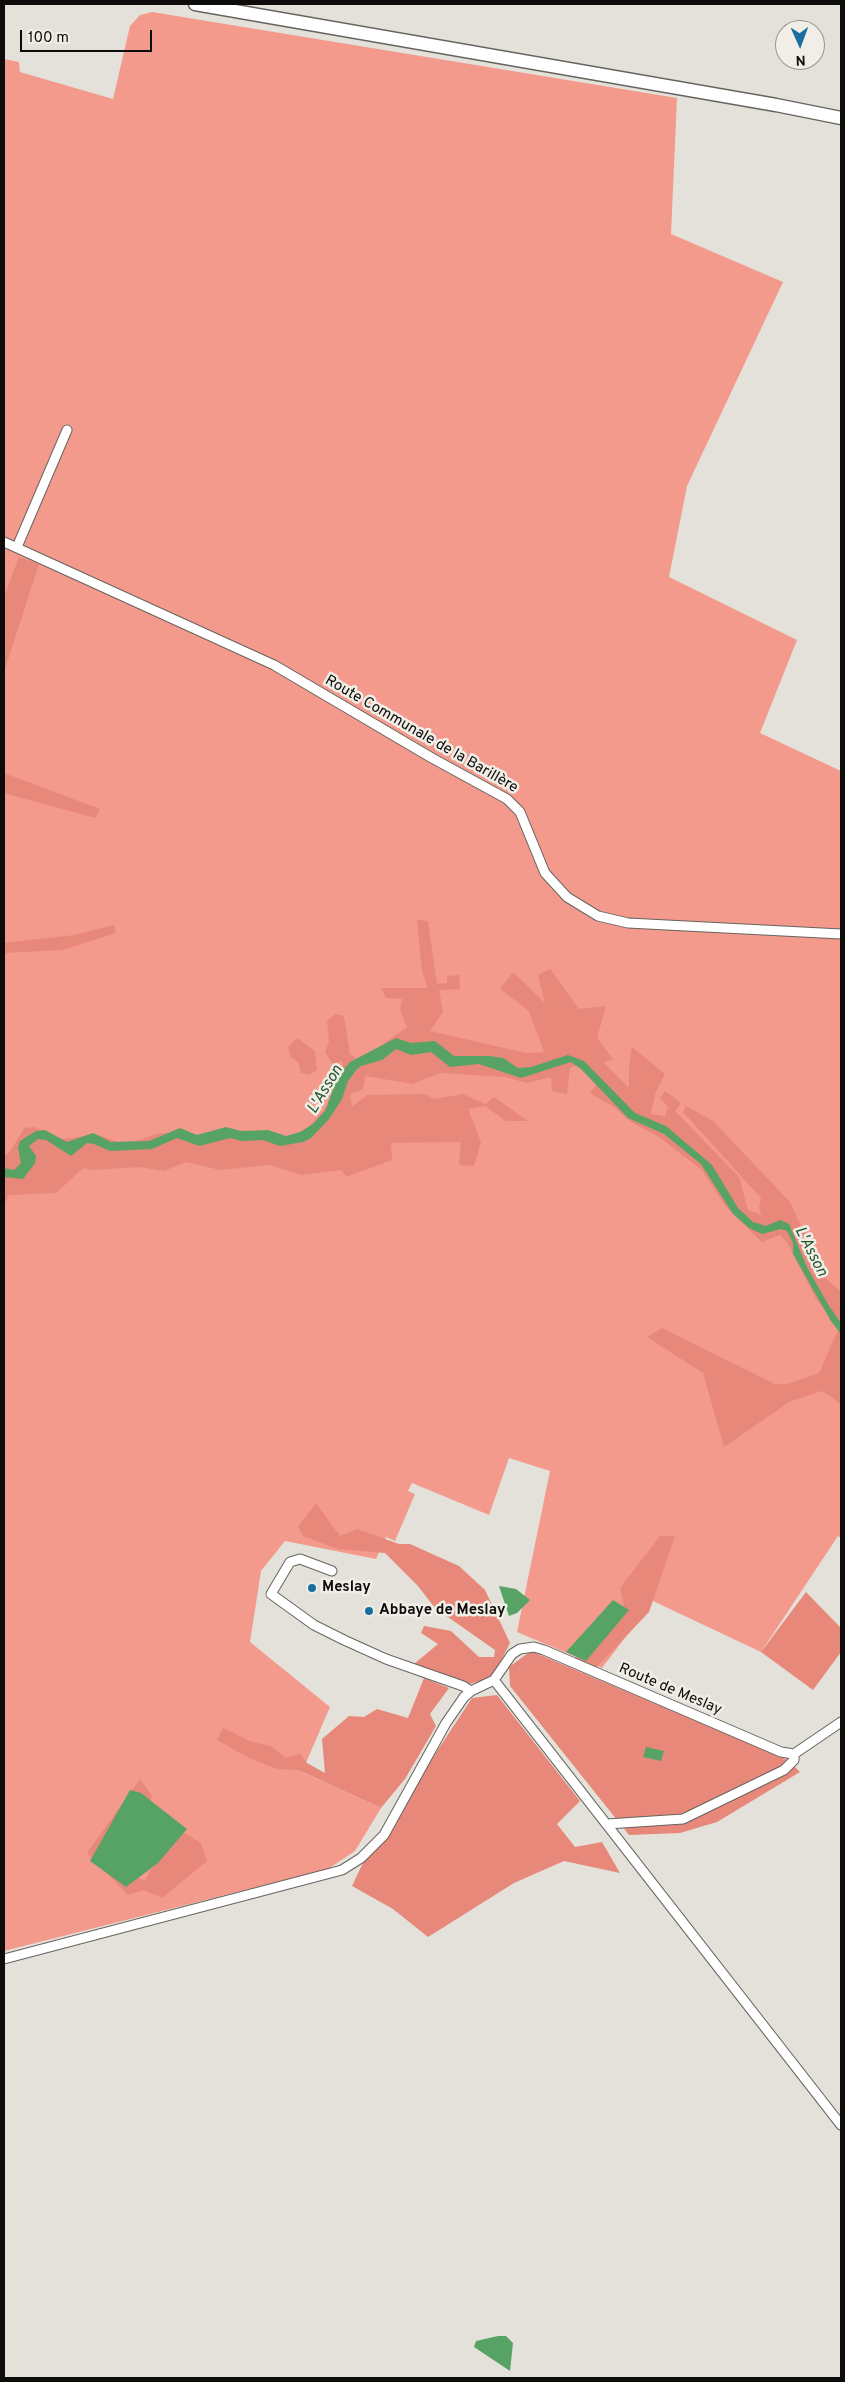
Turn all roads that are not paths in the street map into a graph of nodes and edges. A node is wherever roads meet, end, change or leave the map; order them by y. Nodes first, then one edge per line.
1 (195, 4) edge
2 (841, 118) edge
3 (67, 430) dead end
4 (4, 542) edge
5 (17, 547) junction
6 (841, 934) edge
7 (332, 1571) dead end
8 (494, 1680) junction
9 (471, 1691) junction
10 (841, 1722) edge
11 (794, 1754) junction
12 (607, 1824) junction
13 (4, 1959) edge
14 (841, 2125) edge

1 - 2 main road
3 - 5 street
4 - 5 street, Route Communale de la Barillère
5 - 6 street, Route Communale de la Barillère
7 - 9 street
8 - 9 street
8 - 11 street, Route de Meslay
8 - 12 street
9 - 13 street
10 - 11 street
11 - 12 street
12 - 14 street

